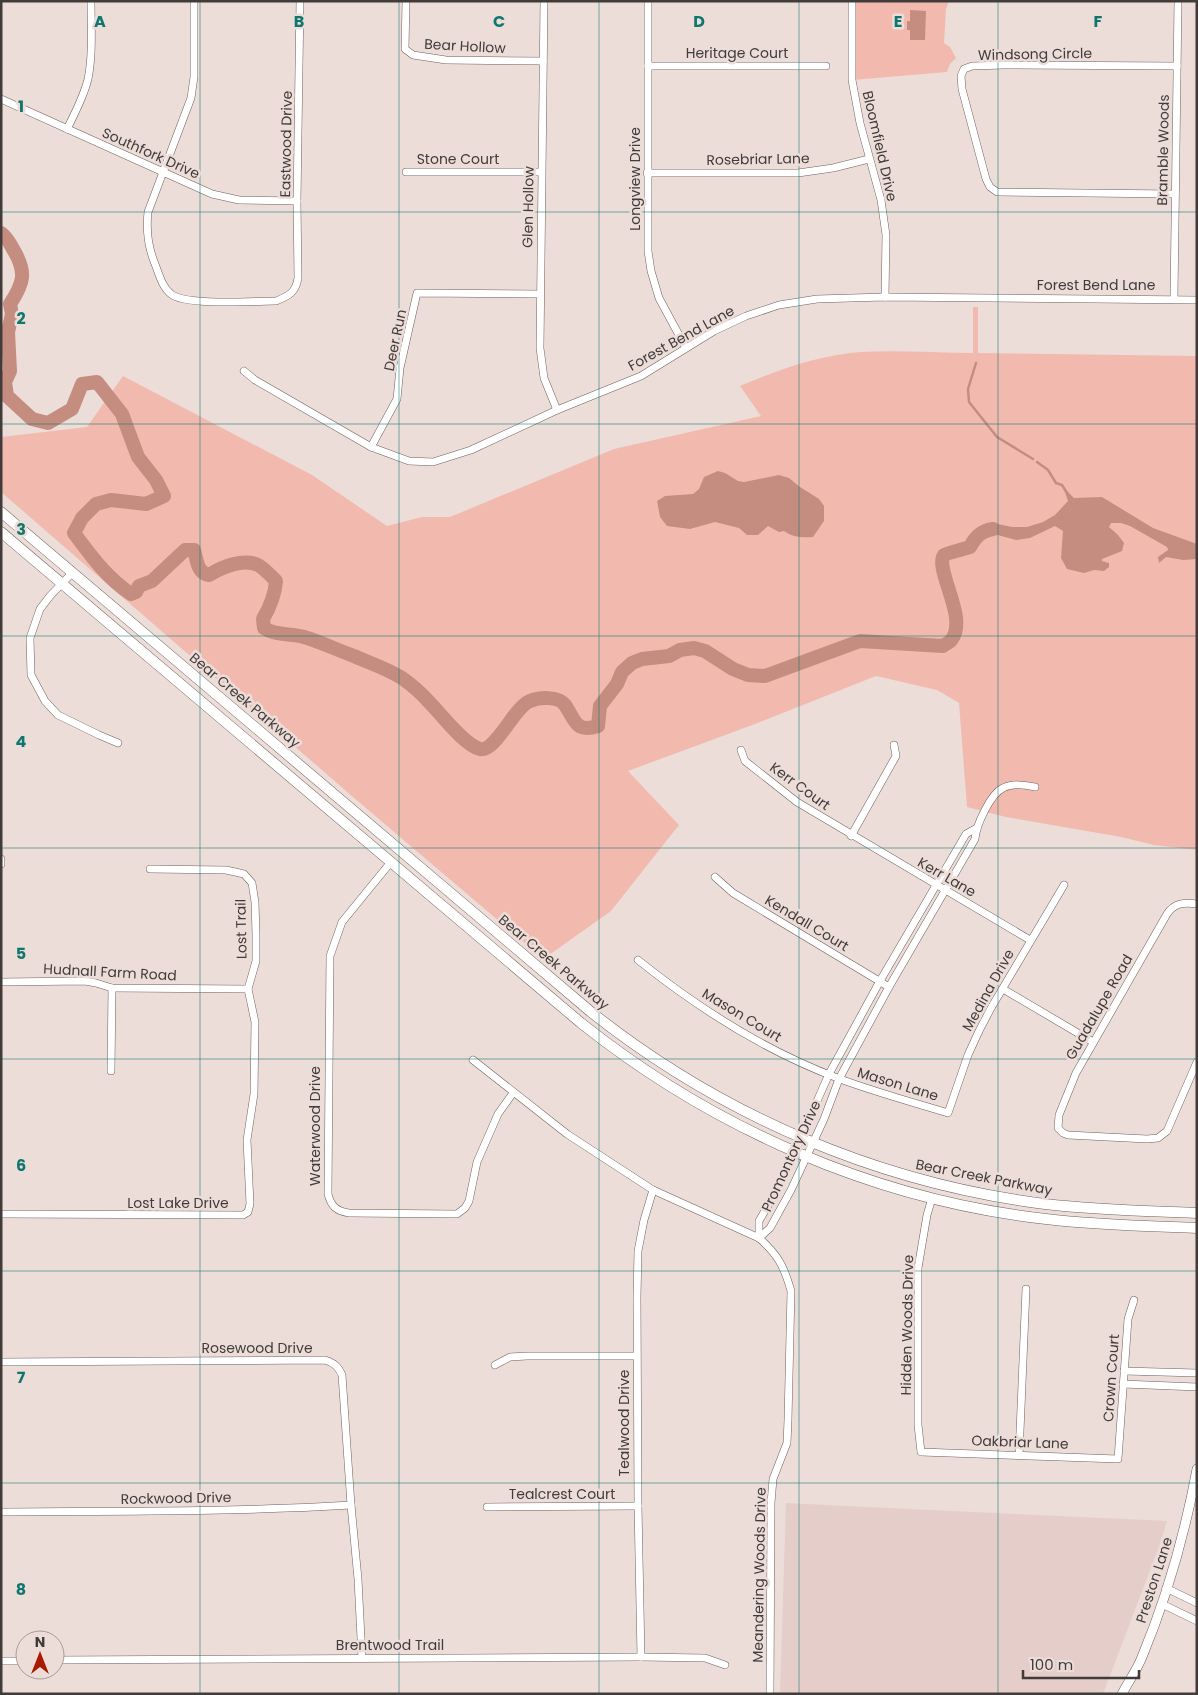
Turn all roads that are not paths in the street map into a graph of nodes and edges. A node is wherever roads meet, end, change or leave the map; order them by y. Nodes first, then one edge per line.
1 (91, 1) edge
2 (194, 1) edge
3 (300, 1) edge
4 (406, 1) edge
5 (544, 1) edge
6 (648, 1) edge
7 (852, 1) edge
8 (1178, 1) edge
9 (543, 61) junction
10 (648, 66) junction
11 (826, 66) dead end
12 (1177, 66) junction
13 (1, 100) edge
14 (67, 129) junction
15 (869, 159) junction
16 (406, 172) dead end
17 (541, 172) junction
18 (647, 172) junction
19 (162, 173) junction
20 (1175, 194) junction
21 (297, 201) junction
22 (540, 294) junction
23 (885, 297) junction
24 (1174, 298) junction
25 (1197, 300) edge
26 (686, 348) junction
27 (244, 371) dead end
28 (557, 410) junction
29 (371, 447) junction
30 (1, 512) edge
31 (1, 532) edge
32 (72, 573) junction
33 (62, 584) junction
34 (118, 743) dead end
35 (894, 745) dead end
36 (741, 750) dead end
37 (1035, 787) dead end
38 (975, 829) junction
39 (851, 836) junction
40 (1, 859) edge
41 (392, 862) junction
42 (1, 864) edge
43 (150, 869) dead end
44 (715, 877) dead end
45 (936, 885) junction
46 (1064, 885) dead end
47 (946, 889) junction
48 (1197, 904) edge
49 (1030, 940) junction
50 (638, 960) dead end
51 (880, 981) junction
52 (1, 982) edge
53 (889, 987) junction
54 (112, 988) junction
55 (1003, 988) junction
56 (248, 989) junction
57 (1093, 1042) junction
58 (473, 1060) dead end
59 (1197, 1062) edge
60 (111, 1070) dead end
61 (829, 1074) junction
62 (840, 1079) junction
63 (513, 1093) junction
64 (814, 1106) junction
65 (827, 1111) junction
66 (948, 1113) joint
67 (800, 1137) junction
68 (812, 1142) junction
69 (794, 1151) junction
70 (806, 1156) junction
71 (780, 1185) junction
72 (653, 1190) junction
73 (791, 1190) junction
74 (932, 1198) junction
75 (1197, 1213) edge
76 (1, 1214) edge
77 (1197, 1228) edge
78 (759, 1238) junction
79 (1026, 1289) dead end
80 (1134, 1300) dead end
81 (636, 1356) junction
82 (1, 1362) edge
83 (495, 1366) dead end
84 (1124, 1371) junction
85 (1197, 1373) edge
86 (1123, 1384) junction
87 (1197, 1387) edge
88 (921, 1452) joint
89 (1019, 1455) junction
90 (1118, 1459) joint
91 (1197, 1469) edge
92 (351, 1505) junction
93 (638, 1506) junction
94 (487, 1507) dead end
95 (1, 1512) edge
96 (1166, 1588) junction
97 (1197, 1603) edge
98 (1162, 1604) junction
99 (1197, 1621) edge
100 (641, 1657) junction
101 (362, 1658) junction
102 (65, 1660) edge
103 (1, 1661) edge
104 (15, 1661) edge
105 (725, 1664) dead end
106 (770, 1694) edge
107 (1122, 1694) edge

1 - 14 street
2 - 19 street
3 - 21 street, Eastwood Drive
4 - 9 street, Bear Hollow
5 - 9 street, Glen Hollow
6 - 10 street, Longview Drive
7 - 15 street, Bloomfield Drive
8 - 12 street, Bramble Woods
9 - 17 street, Glen Hollow
10 - 11 street, Heritage Court
10 - 18 street, Longview Drive
12 - 20 street, Bramble Woods
12 - 20 street, Windsong Circle
13 - 14 street, Southfork Drive
14 - 19 street, Southfork Drive
15 - 18 street, Rosebriar Lane
15 - 23 street, Bloomfield Drive
16 - 17 street, Stone Court
17 - 22 street, Glen Hollow
18 - 26 street, Longview Drive
19 - 21 street, Southfork Drive
19 - 21 street, Eastwood Drive
20 - 24 street, Bramble Woods
22 - 28 street, Glen Hollow
22 - 29 street, Deer Run
23 - 24 street, Forest Bend Lane
23 - 26 street, Forest Bend Lane
24 - 25 street, Forest Bend Lane
26 - 28 street, Forest Bend Lane
27 - 29 street, Forest Bend Lane
28 - 29 street, Forest Bend Lane
30 - 32 main road, Bear Creek Parkway
31 - 33 main road, Bear Creek Parkway
32 - 33 street
32 - 67 main road, Bear Creek Parkway
33 - 34 street
33 - 41 main road, Bear Creek Parkway
35 - 39 street
36 - 39 street, Kerr Court
37 - 38 street, Promontory Drive
38 - 45 street, Promontory Drive
38 - 47 street, Promontory Drive
39 - 45 street, Kerr Lane
40 - 42 street
41 - 63 street, Waterwood Drive
41 - 69 main road, Bear Creek Parkway
43 - 56 street, Lost Trail
44 - 51 street, Kendall Court
45 - 47 street, Kerr Lane
45 - 51 street, Promontory Drive
46 - 49 street, Medina Drive
47 - 49 street, Kerr Lane
47 - 53 street, Promontory Drive
48 - 57 street, Guadalupe Road
49 - 55 street, Medina Drive
50 - 61 street, Mason Court
51 - 53 street, Kendall Court
51 - 61 street, Promontory Drive
52 - 54 street, Hudnall Farm Road
53 - 62 street, Promontory Drive
54 - 56 street, Hudnall Farm Road
54 - 60 street
55 - 57 street
55 - 66 street, Medina Drive
56 - 76 street, Lost Lake Drive
57 - 59 street, Guadalupe Road
58 - 63 street, Meandering Woods Drive
61 - 62 street, Mason Court
61 - 64 street, Promontory Drive
62 - 65 street, Promontory Drive
62 - 66 street, Mason Lane
63 - 72 street, Meandering Woods Drive
64 - 65 street
64 - 67 street, Promontory Drive
65 - 68 street, Promontory Drive
67 - 68 main road, Bear Creek Parkway
67 - 69 street, Promontory Drive
68 - 70 street, Promontory Drive
68 - 75 main road, Bear Creek Parkway
69 - 70 main road, Bear Creek Parkway
69 - 71 street, Promontory Drive
70 - 73 street, Promontory Drive
70 - 74 main road, Bear Creek Parkway
71 - 73 street
71 - 78 street, Promontory Drive
72 - 78 street, Meandering Woods Drive
72 - 81 street, Tealwood Drive
73 - 78 street, Promontory Drive
74 - 77 main road, Bear Creek Parkway
74 - 88 street, Hidden Woods Drive
78 - 106 street, Meandering Woods Drive
79 - 89 street
80 - 84 street, Crown Court
81 - 83 street
81 - 93 street, Tealwood Drive
82 - 92 street, Rosewood Drive
84 - 85 street
84 - 86 street, Crown Court
86 - 87 street
86 - 90 street, Crown Court
88 - 89 street, Oakbriar Lane
89 - 90 street, Oakbriar Lane
91 - 96 street, Preston Lane
92 - 95 street, Rockwood Drive
92 - 101 street, Rosewood Drive
93 - 94 street, Tealcrest Court
93 - 100 street, Tealwood Drive
96 - 97 street
96 - 98 street, Preston Lane
98 - 99 street
98 - 107 street, Preston Lane
100 - 101 street, Brentwood Trail
100 - 105 street, Brentwood Trail
101 - 102 street, Brentwood Trail
103 - 104 street

